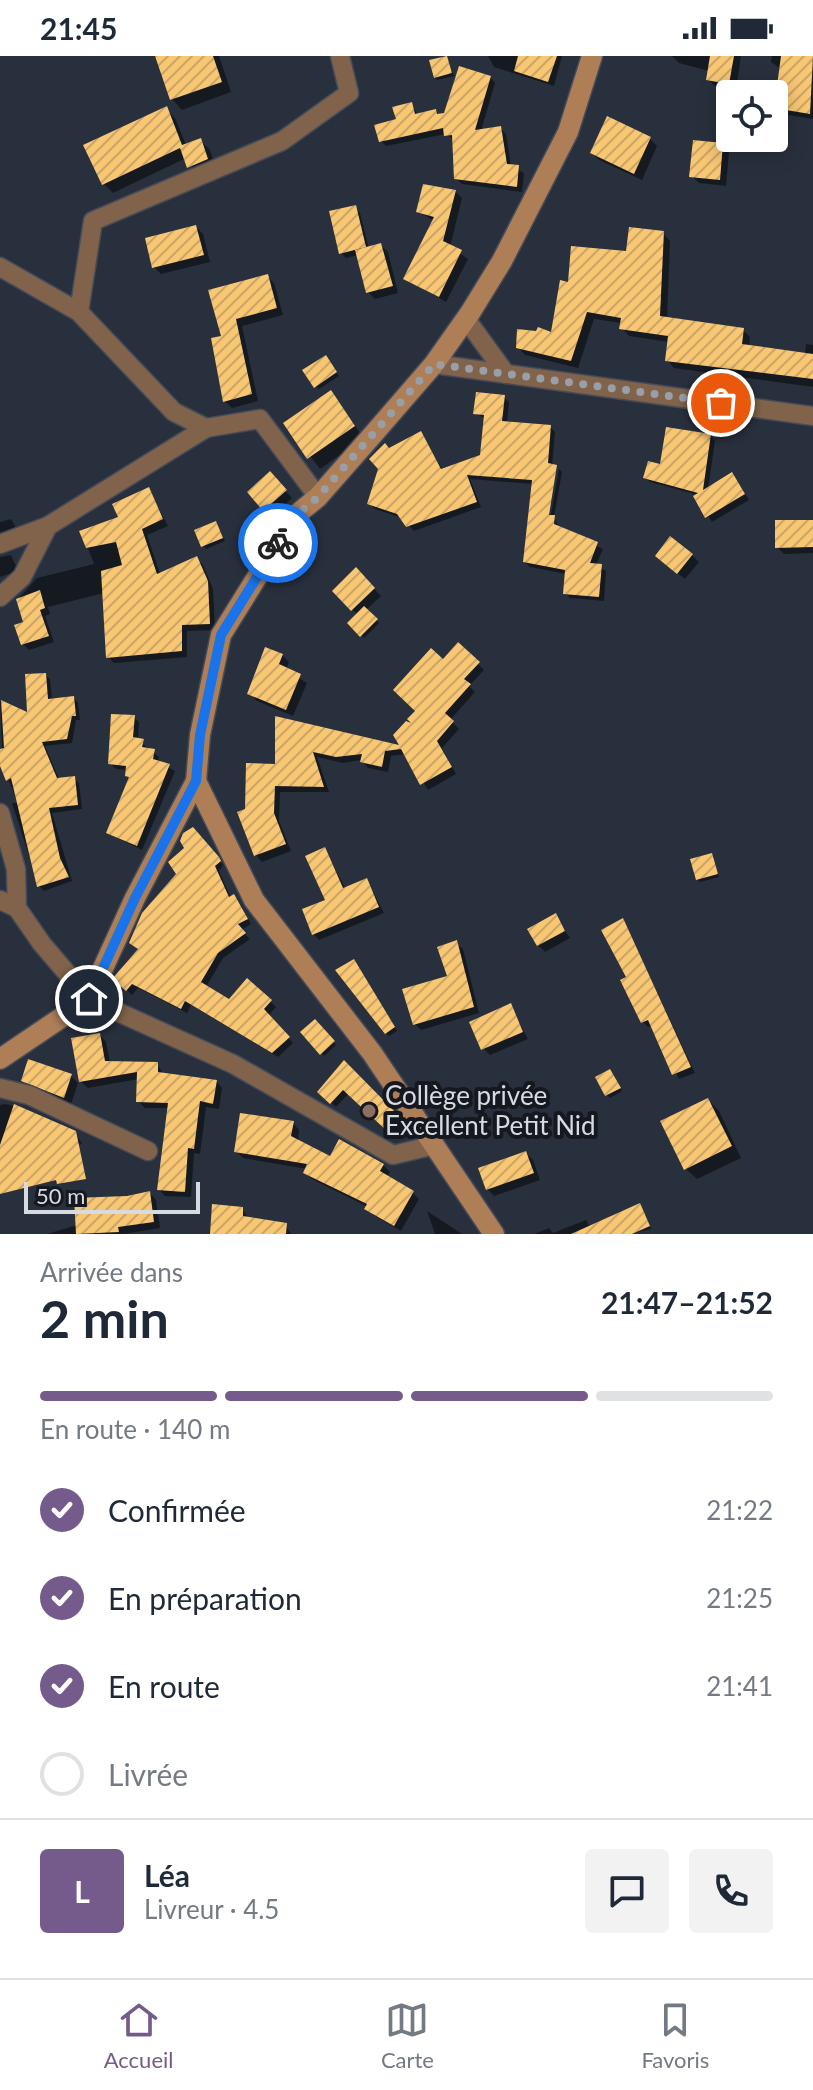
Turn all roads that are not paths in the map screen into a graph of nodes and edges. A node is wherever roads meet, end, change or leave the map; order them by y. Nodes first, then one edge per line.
1 (340, 56) edge
2 (592, 56) edge
3 (0, 267) edge
4 (79, 312) junction
5 (466, 319) junction
6 (434, 364) junction
7 (506, 374) junction
8 (813, 416) edge
9 (206, 428) junction
10 (318, 497) junction
11 (48, 526) junction
12 (0, 544) edge
13 (0, 597) edge
14 (196, 781) junction
15 (0, 813) edge
16 (0, 900) edge
17 (17, 908) junction
18 (89, 999) junction
19 (0, 1059) edge
20 (0, 1088) edge
21 (435, 1145) junction
22 (148, 1151) dead end
23 (494, 1234) edge

1 - 4 street
2 - 5 street
3 - 4 street
4 - 9 street
5 - 6 street
5 - 7 street
6 - 7 street
6 - 10 street
7 - 8 street
9 - 10 street
9 - 11 street
10 - 14 street
11 - 12 street
11 - 13 street
14 - 18 street
14 - 21 street
15 - 17 street
16 - 17 street
17 - 18 street
18 - 19 street
18 - 21 street
20 - 22 street
21 - 23 street

